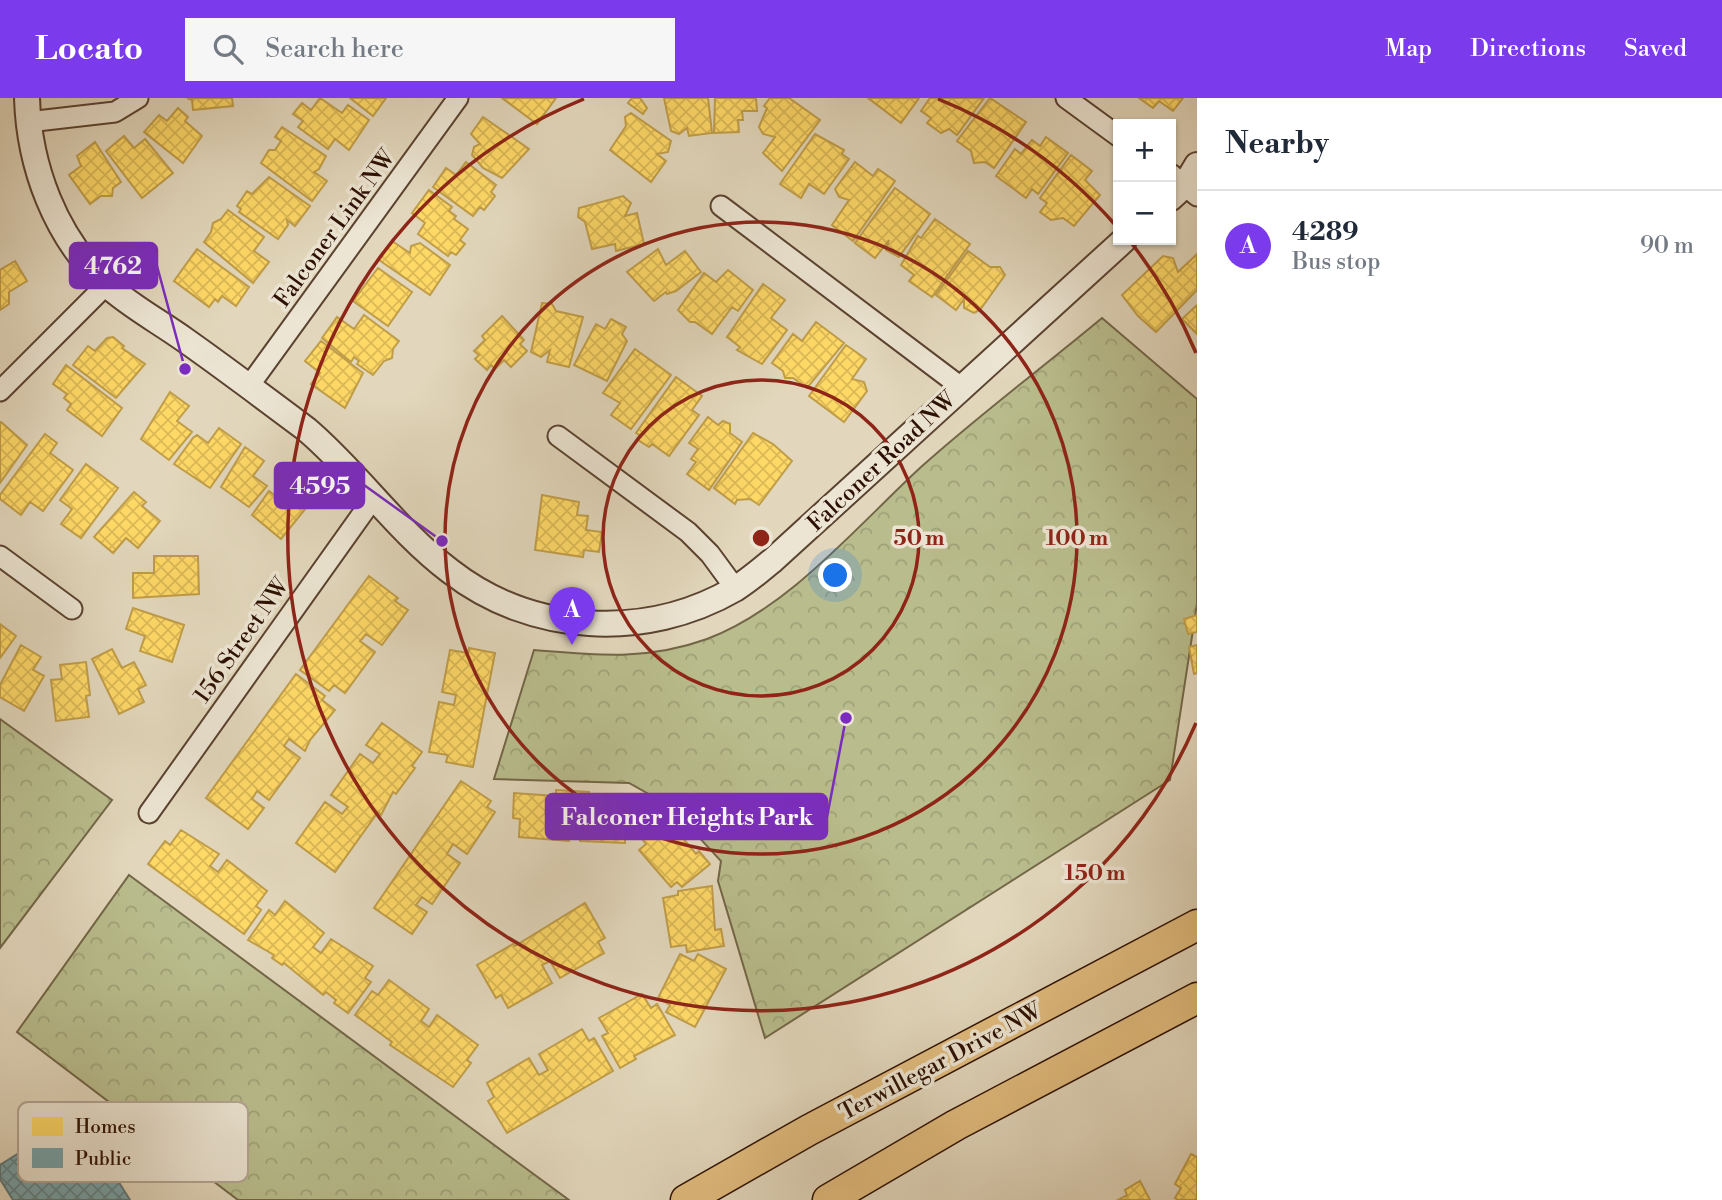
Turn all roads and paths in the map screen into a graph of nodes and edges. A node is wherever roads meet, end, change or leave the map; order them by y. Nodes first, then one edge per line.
1 (138, 98) edge
2 (458, 98) edge
3 (1066, 98) edge
4 (28, 110) edge
5 (1113, 132) edge
6 (721, 206) dead end
7 (1118, 245) edge
8 (107, 285) junction
9 (249, 386) junction
10 (961, 387) junction
11 (0, 391) edge
12 (558, 436) dead end
13 (375, 496) junction
14 (0, 556) edge
15 (735, 588) junction
16 (72, 608) dead end
17 (149, 813) dead end
18 (1197, 925) edge
19 (1197, 998) edge
20 (686, 1200) edge
21 (828, 1200) edge

1 - 4 street, Falconer Road NW
2 - 9 street, Falconer Link NW
3 - 5 street
4 - 8 street, Falconer Road NW
6 - 10 street, Falconer Road NW
7 - 10 street, Falconer Road NW
8 - 9 street, Falconer Road NW
8 - 11 street
9 - 13 street, Falconer Road NW
10 - 15 street, Falconer Road NW
12 - 15 street
13 - 15 street, Falconer Road NW
13 - 17 street, 156 Street NW
14 - 16 street
18 - 20 main road, Terwillegar Drive NW
19 - 21 main road

